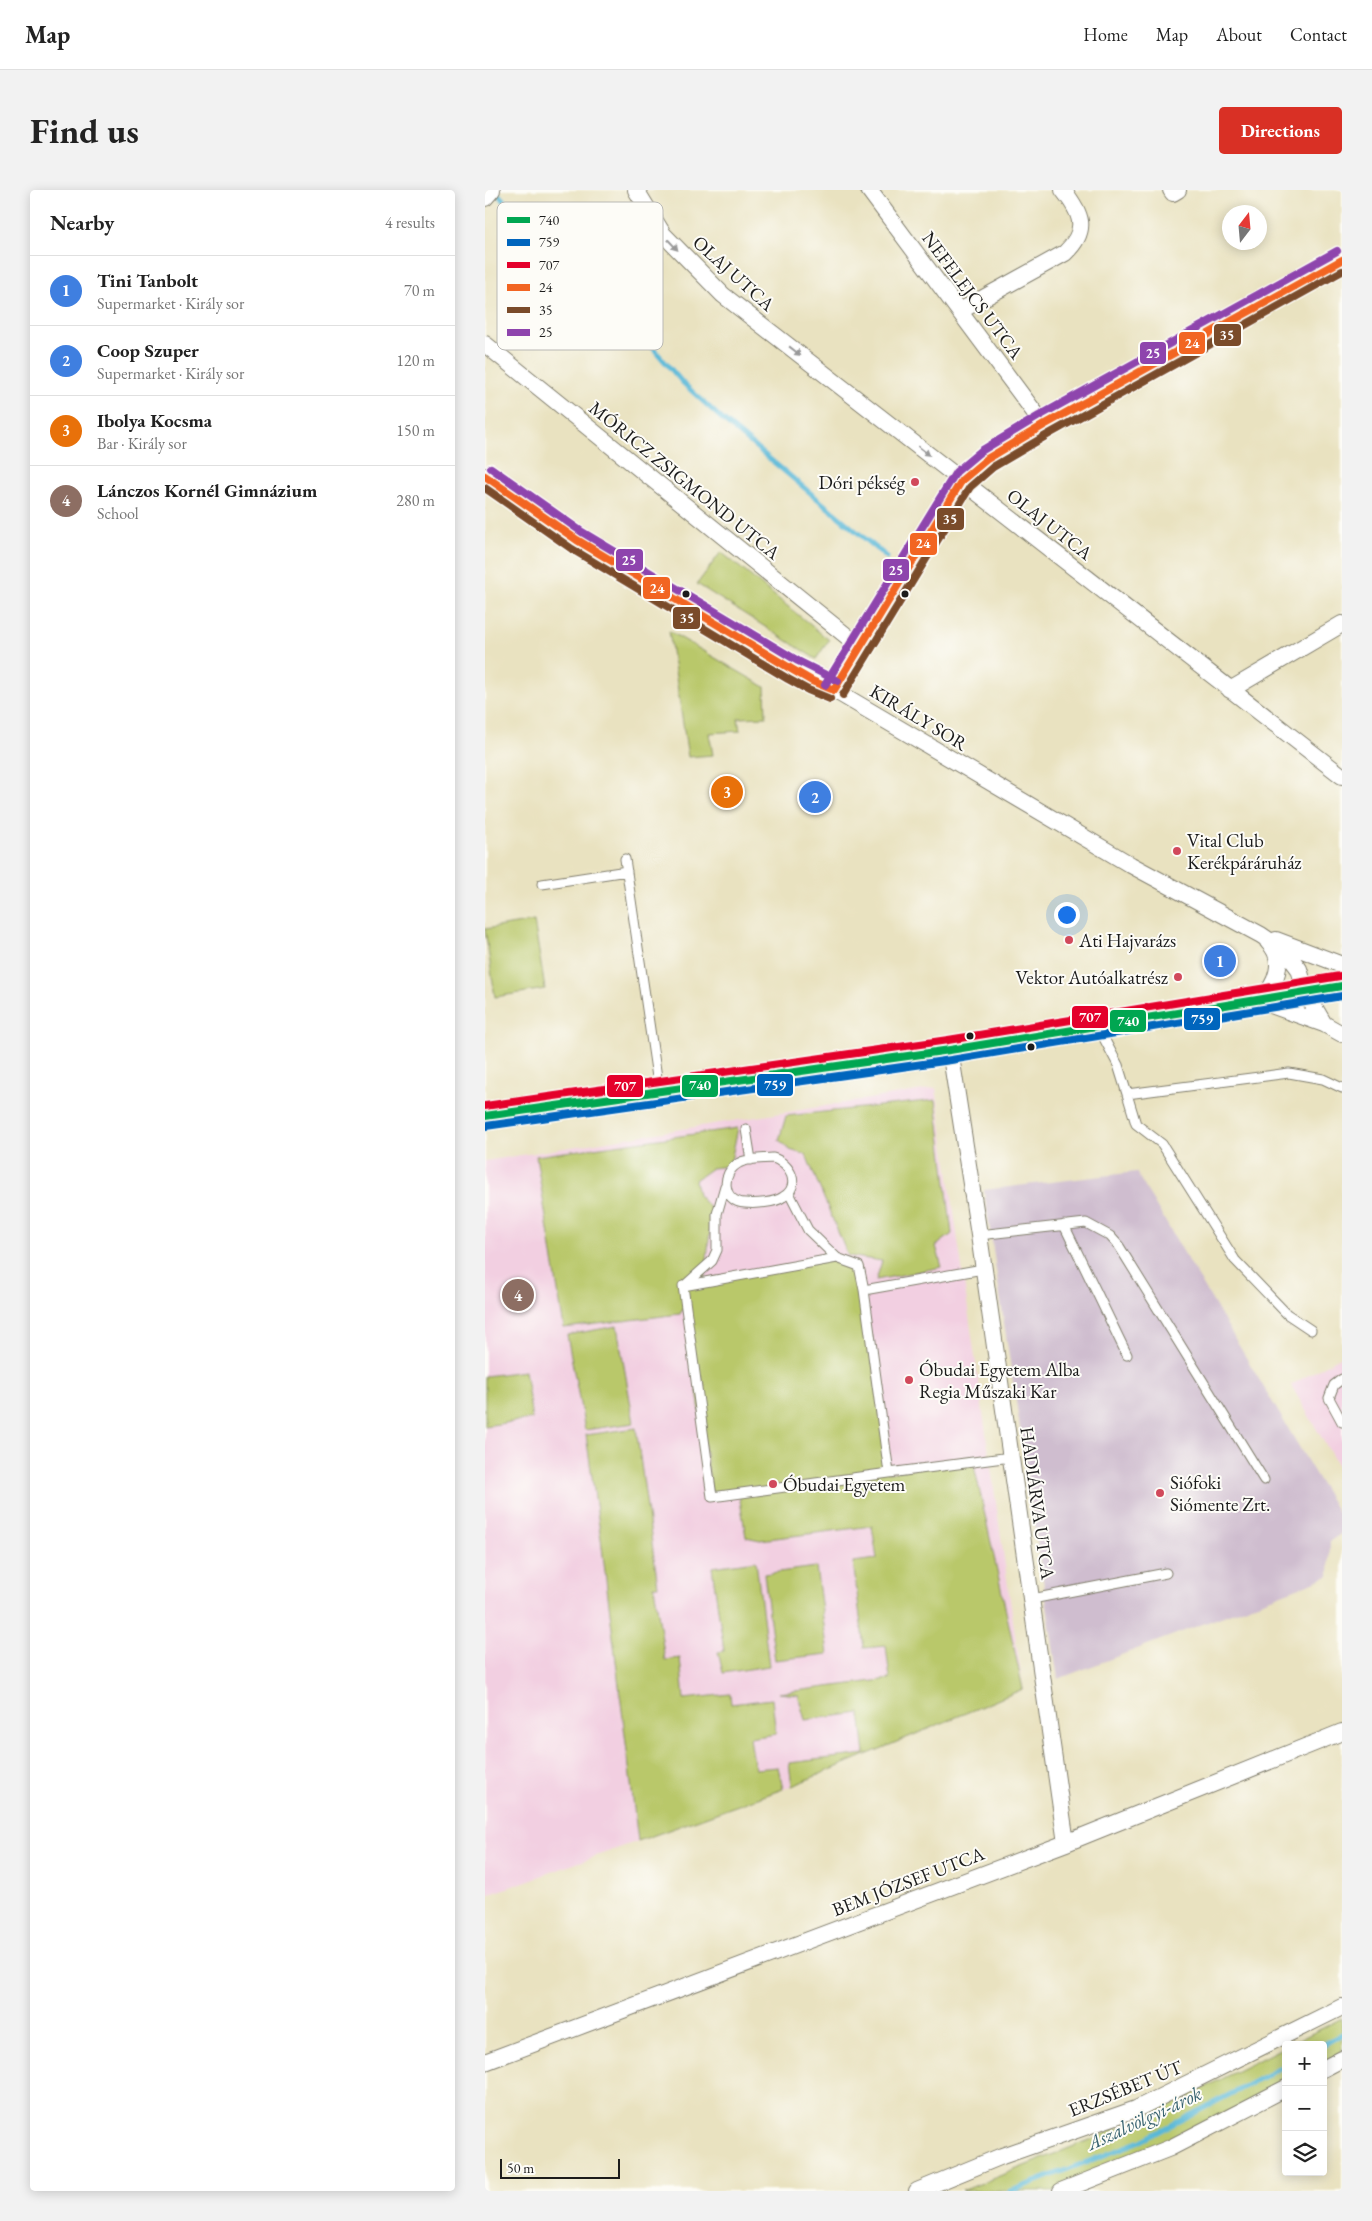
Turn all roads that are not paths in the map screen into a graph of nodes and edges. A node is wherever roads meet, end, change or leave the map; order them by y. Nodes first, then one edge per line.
1 (492, 190) edge
2 (636, 190) edge
3 (869, 190) edge
4 (1063, 190) edge
5 (1171, 190) edge
6 (1178, 190) edge
7 (485, 198) edge
8 (643, 202) edge
9 (663, 234) edge
10 (1342, 260) edge
11 (960, 311) junction
12 (485, 344) edge
13 (1044, 425) junction
14 (485, 476) edge
15 (962, 480) junction
16 (1342, 624) edge
17 (859, 646) junction
18 (834, 690) junction
19 (1230, 690) junction
20 (1342, 776) edge
21 (625, 859) dead end
22 (627, 871) junction
23 (542, 884) dead end
24 (1261, 935) junction
25 (1342, 965) edge
26 (1342, 986) edge
27 (1307, 993) junction
28 (1260, 1001) junction
29 (1324, 1024) junction
30 (1098, 1027) junction
31 (1342, 1034) edge
32 (950, 1050) junction
33 (1342, 1088) edge
34 (659, 1092) junction
35 (1127, 1094) junction
36 (485, 1116) edge
37 (746, 1129) dead end
38 (751, 1160) junction
39 (726, 1184) junction
40 (789, 1193) junction
41 (1065, 1224) junction
42 (979, 1235) junction
43 (837, 1258) junction
44 (983, 1269) junction
45 (683, 1286) junction
46 (863, 1290) junction
47 (1311, 1330) dead end
48 (1127, 1355) dead end
49 (1342, 1379) edge
50 (1342, 1422) edge
51 (1011, 1457) junction
52 (889, 1473) junction
53 (1264, 1480) dead end
54 (1166, 1574) dead end
55 (1032, 1599) junction
56 (1342, 1732) edge
57 (1066, 1843) junction
58 (1342, 2008) edge
59 (1342, 2059) edge
60 (485, 2062) edge
61 (1327, 2066) edge
62 (1282, 2090) edge
63 (917, 2191) edge
64 (1061, 2191) edge

1 - 7 street
2 -> 8 street, OLAJ UTCA
3 - 11 street, NEFELEJCS UTCA
4 - 11 street
5 - 6 street
9 -> 15 street, OLAJ UTCA
10 - 13 street
11 - 13 street, NEFELEJCS UTCA
12 - 17 street, MÓRICZ ZSIGMOND UTCA
13 - 15 street
14 - 18 street, KIRÁLY SOR
15 - 17 street
15 - 19 street, OLAJ UTCA
16 - 19 street
17 - 18 street
18 - 24 street, KIRÁLY SOR
19 - 20 street, OLAJ UTCA
21 - 22 lane
22 - 23 lane
22 - 34 lane
24 - 25 street, KIRÁLY SOR
24 - 27 street, KIRÁLY SOR
24 - 28 street, KIRÁLY SOR
26 - 27 main road
27 - 28 main road
27 - 29 street, KIRÁLY SOR
28 - 29 street
28 - 30 main road
29 - 31 street
30 - 32 main road
30 - 35 lane
32 - 34 main road
32 - 42 street, HADIÁRVA UTCA
33 - 35 lane
34 - 36 main road
35 - 47 lane
37 - 38 lane
38 - 39 lane
38 - 40 lane
39 - 40 lane
39 - 45 lane
40 - 43 lane
41 - 42 lane
41 - 48 lane
41 - 53 lane
42 - 44 street, HADIÁRVA UTCA
43 - 45 lane
43 - 46 lane
44 - 46 lane
44 - 51 street, HADIÁRVA UTCA
45 - 52 lane
46 - 52 lane
49 - 50 lane
51 - 52 lane
51 - 55 street, HADIÁRVA UTCA
54 - 55 lane
55 - 57 street, HADIÁRVA UTCA
56 - 57 street, BEM JÓZSEF UTCA
57 - 60 street, BEM JÓZSEF UTCA
58 - 63 street, ERZSÉBET ÚT
59 - 61 street
62 - 64 street

